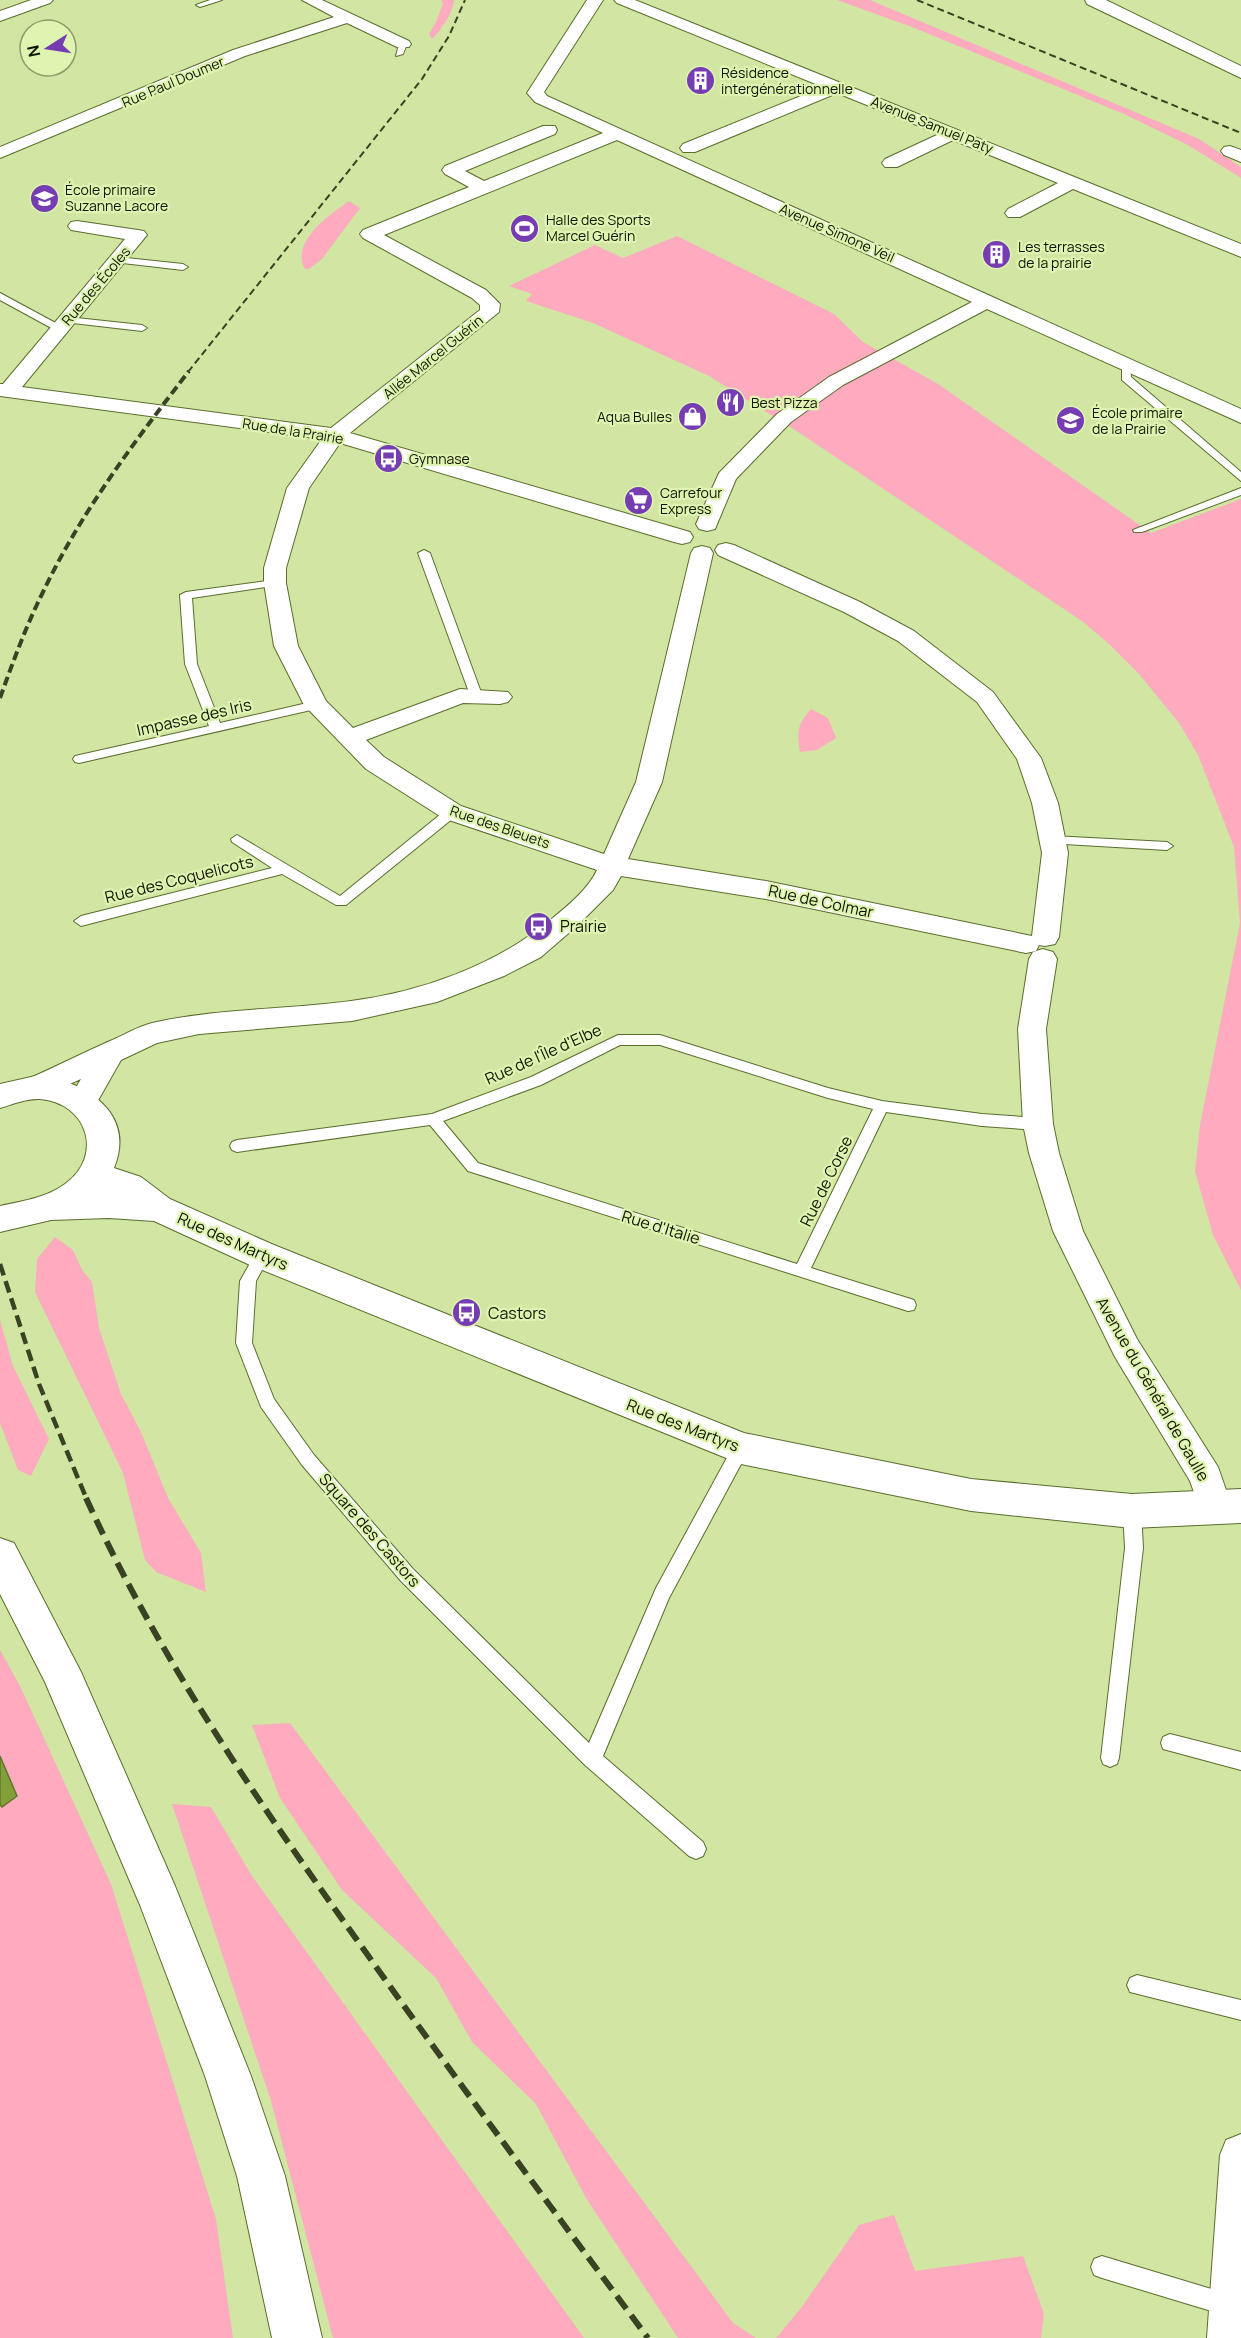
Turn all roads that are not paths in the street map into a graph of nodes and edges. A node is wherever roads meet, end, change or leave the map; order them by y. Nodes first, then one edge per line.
1 (45, 0) edge
2 (218, 0) edge
3 (310, 0) edge
4 (595, 0) edge
5 (622, 0) edge
6 (1093, 0) edge
7 (200, 5) dead end
8 (0, 16) edge
9 (348, 18) junction
10 (401, 49) dead end
11 (1241, 73) edge
12 (838, 87) junction
13 (549, 130) dead end
14 (616, 134) junction
15 (953, 134) junction
16 (689, 148) dead end
17 (0, 153) edge
18 (891, 163) dead end
19 (1073, 182) junction
20 (483, 188) junction
21 (1014, 213) dead end
22 (77, 226) dead end
23 (1241, 251) edge
24 (117, 260) junction
25 (183, 267) dead end
26 (0, 296) edge
27 (988, 301) junction
28 (64, 325) junction
29 (142, 328) dead end
30 (1125, 364) junction
31 (4, 391) edge
32 (1241, 417) edge
33 (334, 435) junction
34 (1241, 478) edge
35 (1241, 491) edge
36 (707, 524) junction
37 (1138, 530) dead end
38 (703, 547) junction
39 (424, 553) dead end
40 (275, 582) junction
41 (488, 696) joint
42 (316, 705) junction
43 (216, 729) junction
44 (349, 738) junction
45 (79, 759) dead end
46 (452, 812) junction
47 (237, 840) dead end
48 (1052, 840) junction
49 (1167, 846) dead end
50 (614, 866) junction
51 (284, 869) junction
52 (81, 921) dead end
53 (1038, 947) junction
54 (112, 1052) junction
55 (39, 1087) junction
56 (0, 1096) edge
57 (82, 1103) junction
58 (882, 1106) junction
59 (433, 1119) junction
60 (1038, 1124) junction
61 (237, 1146) dead end
62 (95, 1174) junction
63 (49, 1208) junction
64 (158, 1208) junction
65 (0, 1219) edge
66 (262, 1255) junction
67 (802, 1270) junction
68 (908, 1305) dead end
69 (741, 1448) junction
70 (1228, 1506) edge
71 (1132, 1511) junction
72 (0, 1555) edge
73 (1170, 1743) dead end
74 (1110, 1758) dead end
75 (592, 1759) junction
76 (1241, 1761) edge
77 (696, 1849) dead end
78 (1137, 1985) dead end
79 (1241, 2010) edge
80 (1241, 2155) edge
81 (1102, 2267) dead end
82 (1230, 2322) edge
83 (297, 2338) edge

1 - 8 street
2 - 7 lane
3 - 9 street
4 - 14 street, Avenue Simone Veil
5 - 12 street, Avenue Samuel Paty
6 - 11 main road
9 - 10 street
9 - 17 street, Rue Paul Doumer
12 - 15 street, Avenue Samuel Paty
12 - 16 street
13 - 20 street
14 - 20 street, Allée Marcel Guérin
14 - 27 street, Avenue Simone Veil
15 - 18 street
15 - 19 street, Avenue Samuel Paty
19 - 21 street
19 - 23 street, Avenue Samuel Paty
20 - 33 street, Allée Marcel Guérin
22 - 24 street, Rue des Écoles
24 - 25 lane
24 - 28 street, Rue des Écoles
26 - 28 lane, Rue des Écoles
27 - 30 street, Avenue Simone Veil
27 - 36 street
28 - 29 lane
28 - 31 street, Rue des Écoles
30 - 32 street, Avenue Simone Veil
30 - 34 lane
31 - 33 street, Rue de la Prairie
33 - 38 street, Rue de la Prairie
33 - 40 street, Rue des Bleuets
35 - 37 lane
36 - 38 street
36 - 38 street
38 - 48 street, Avenue du Général de Gaulle
38 - 50 street
39 - 41 lane
40 - 42 street, Rue des Bleuets
40 - 43 lane
41 - 44 street
42 - 43 lane, Impasse des Iris
42 - 44 street, Rue des Bleuets
43 - 45 lane, Impasse des Iris
44 - 46 street, Rue des Bleuets
46 - 50 street, Rue des Bleuets
46 - 51 lane, Rue des Coquelicots
47 - 51 lane, Rue des Coquelicots
48 - 49 lane
48 - 53 street, Avenue du Général de Gaulle
50 - 53 street, Rue de Colmar
50 - 54 street
51 - 52 lane, Rue des Coquelicots
53 - 60 street, Avenue du Général de Gaulle
54 - 55 street
54 - 57 street
55 - 56 main road
55 - 57 main road
57 - 62 main road
58 - 59 lane, Rue de l'Île d'Elbe
58 - 60 lane, Rue de l'Île d'Elbe
58 - 67 lane, Rue de Corse
59 - 61 lane, Rue de l'Île d'Elbe
59 - 67 lane, Rue d'Italie
60 - 70 street, Avenue du Général de Gaulle
62 - 63 main road
62 - 64 main road, Rue des Martyrs
63 - 64 main road, Rue des Martyrs
63 - 65 main road
64 - 66 main road, Rue des Martyrs
66 - 69 main road, Rue des Martyrs
66 - 75 lane, Square des Castors
67 - 68 lane, Rue d'Italie
69 - 71 main road, Rue des Martyrs
69 - 75 lane
70 - 71 main road, Rue des Martyrs
71 - 74 lane
72 - 83 main road
73 - 76 lane
75 - 77 lane, Square des Castors
78 - 79 lane
80 - 82 street
81 - 82 lane

